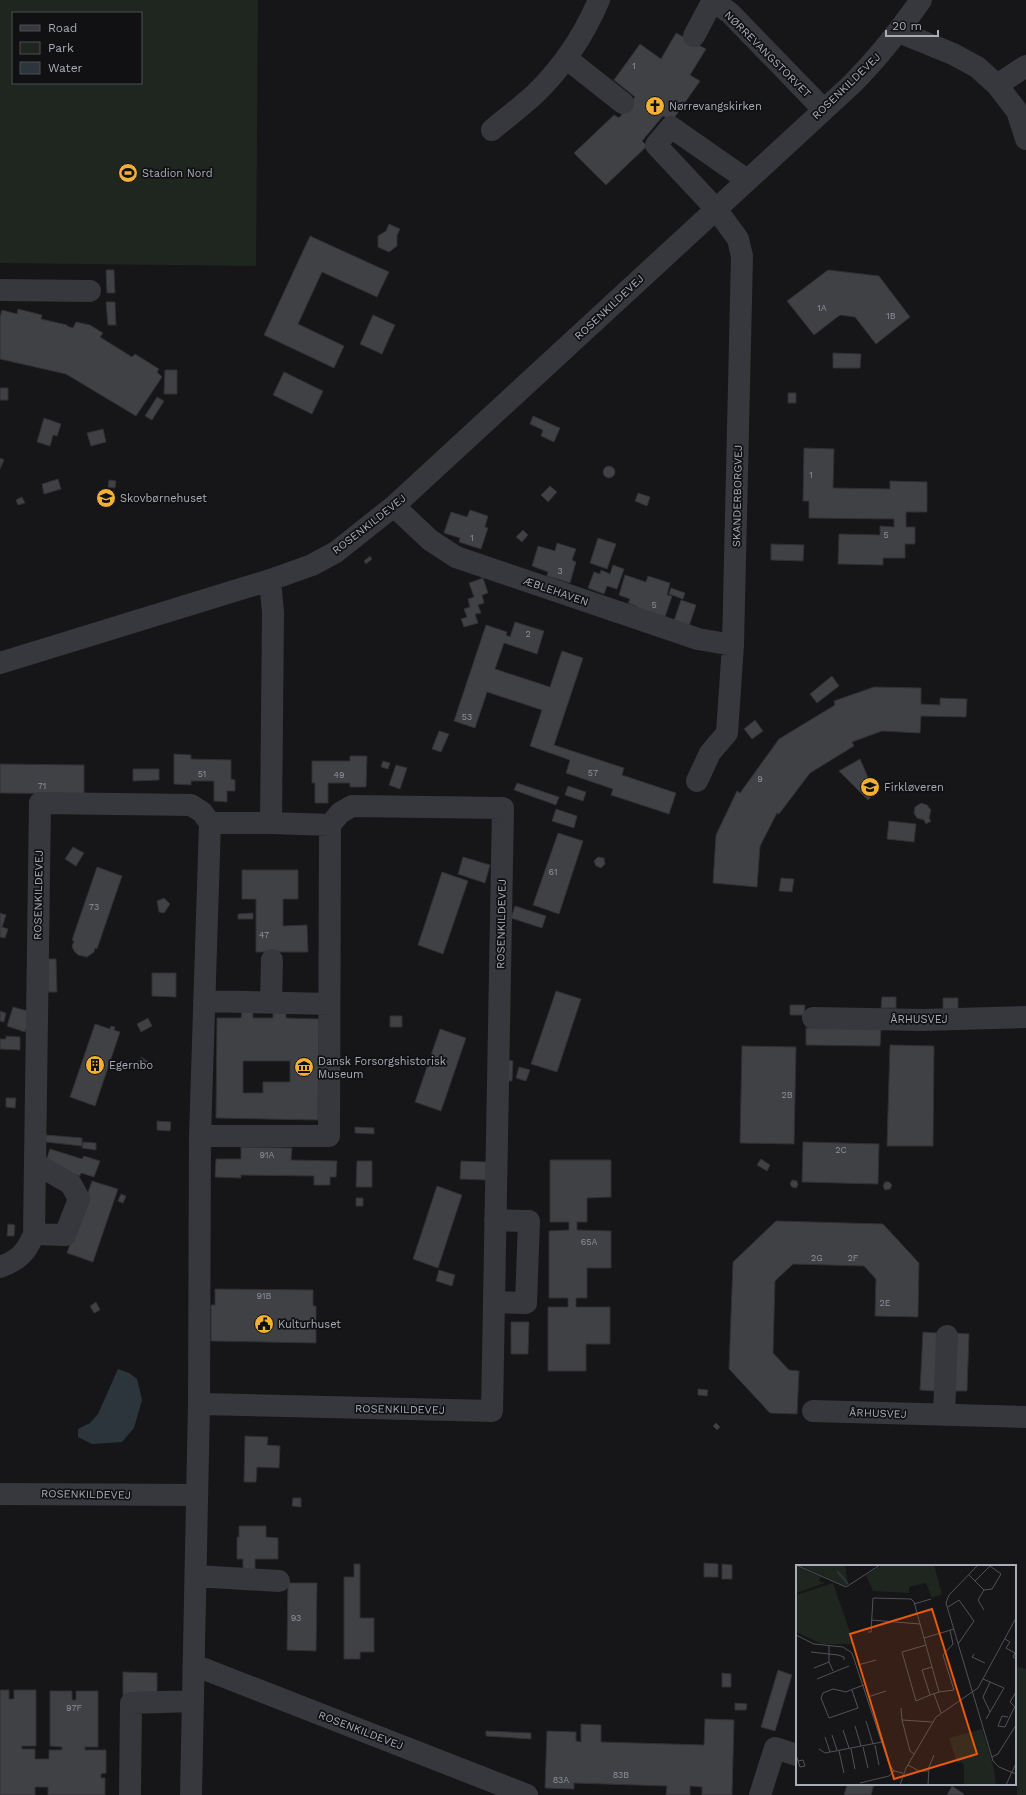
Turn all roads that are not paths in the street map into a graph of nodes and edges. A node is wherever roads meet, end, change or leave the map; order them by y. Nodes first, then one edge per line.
1 (599, 0) edge
2 (712, 0) edge
3 (922, 0) edge
4 (899, 32) junction
5 (694, 36) dead end
6 (566, 58) junction
7 (1026, 66) edge
8 (997, 85) junction
9 (623, 102) dead end
10 (823, 109) junction
11 (492, 130) dead end
12 (1026, 138) edge
13 (747, 180) junction
14 (716, 209) junction
15 (0, 290) edge
16 (90, 291) dead end
17 (394, 506) junction
18 (270, 580) junction
19 (734, 645) junction
20 (0, 663) edge
21 (697, 781) dead end
22 (210, 823) junction
23 (271, 823) junction
24 (330, 825) junction
25 (272, 960) dead end
26 (204, 1001) junction
27 (271, 1002) junction
28 (329, 1004) junction
29 (1026, 1017) edge
30 (813, 1018) dead end
31 (200, 1136) junction
32 (34, 1163) junction
33 (495, 1220) junction
34 (34, 1234) junction
35 (0, 1267) edge
36 (494, 1302) junction
37 (947, 1336) dead end
38 (199, 1404) junction
39 (813, 1411) dead end
40 (944, 1415) junction
41 (1026, 1417) edge
42 (0, 1494) edge
43 (197, 1495) junction
44 (196, 1576) junction
45 (279, 1581) dead end
46 (194, 1665) junction
47 (194, 1701) junction
48 (796, 1755) edge
49 (483, 1787) edge
50 (130, 1795) edge
51 (191, 1795) edge
52 (527, 1795) edge
53 (760, 1795) edge

1 - 6 street
2 - 5 street
2 - 10 street, NØRREVANGSTORVET
3 - 4 street, ROSENKILDEVEJ
4 - 8 street
4 - 10 street, ROSENKILDEVEJ
6 - 9 street
6 - 11 street
7 - 8 street
8 - 12 street
10 - 13 street, ROSENKILDEVEJ
13 - 14 street, ROSENKILDEVEJ
13 - 14 street, SKANDERBORGVEJ
14 - 17 street, ROSENKILDEVEJ
14 - 19 street, SKANDERBORGVEJ
15 - 16 street
17 - 18 street, ROSENKILDEVEJ
17 - 19 street, ÆBLEHAVEN
18 - 20 street, ROSENKILDEVEJ
18 - 23 street
19 - 21 street, SKANDERBORGVEJ
22 - 23 street
22 - 26 street
22 - 32 street, ROSENKILDEVEJ
23 - 24 street
24 - 28 street
24 - 33 street, ROSENKILDEVEJ
25 - 27 street
26 - 27 street
26 - 31 street
27 - 28 street
28 - 31 street
29 - 30 street, ÅRHUSVEJ
31 - 38 street
32 - 34 street, ROSENKILDEVEJ
32 - 34 street
33 - 36 street, ROSENKILDEVEJ
33 - 36 street
34 - 35 street, ROSENKILDEVEJ
36 - 38 street, ROSENKILDEVEJ
37 - 40 street
38 - 43 street
39 - 40 street, ÅRHUSVEJ
40 - 41 street, ÅRHUSVEJ
42 - 43 street, ROSENKILDEVEJ
43 - 44 street
44 - 45 street
44 - 46 street
46 - 47 street
46 - 49 street, ROSENKILDEVEJ
47 - 50 street
47 - 51 street
48 - 53 street
49 - 52 street, ROSENKILDEVEJ

